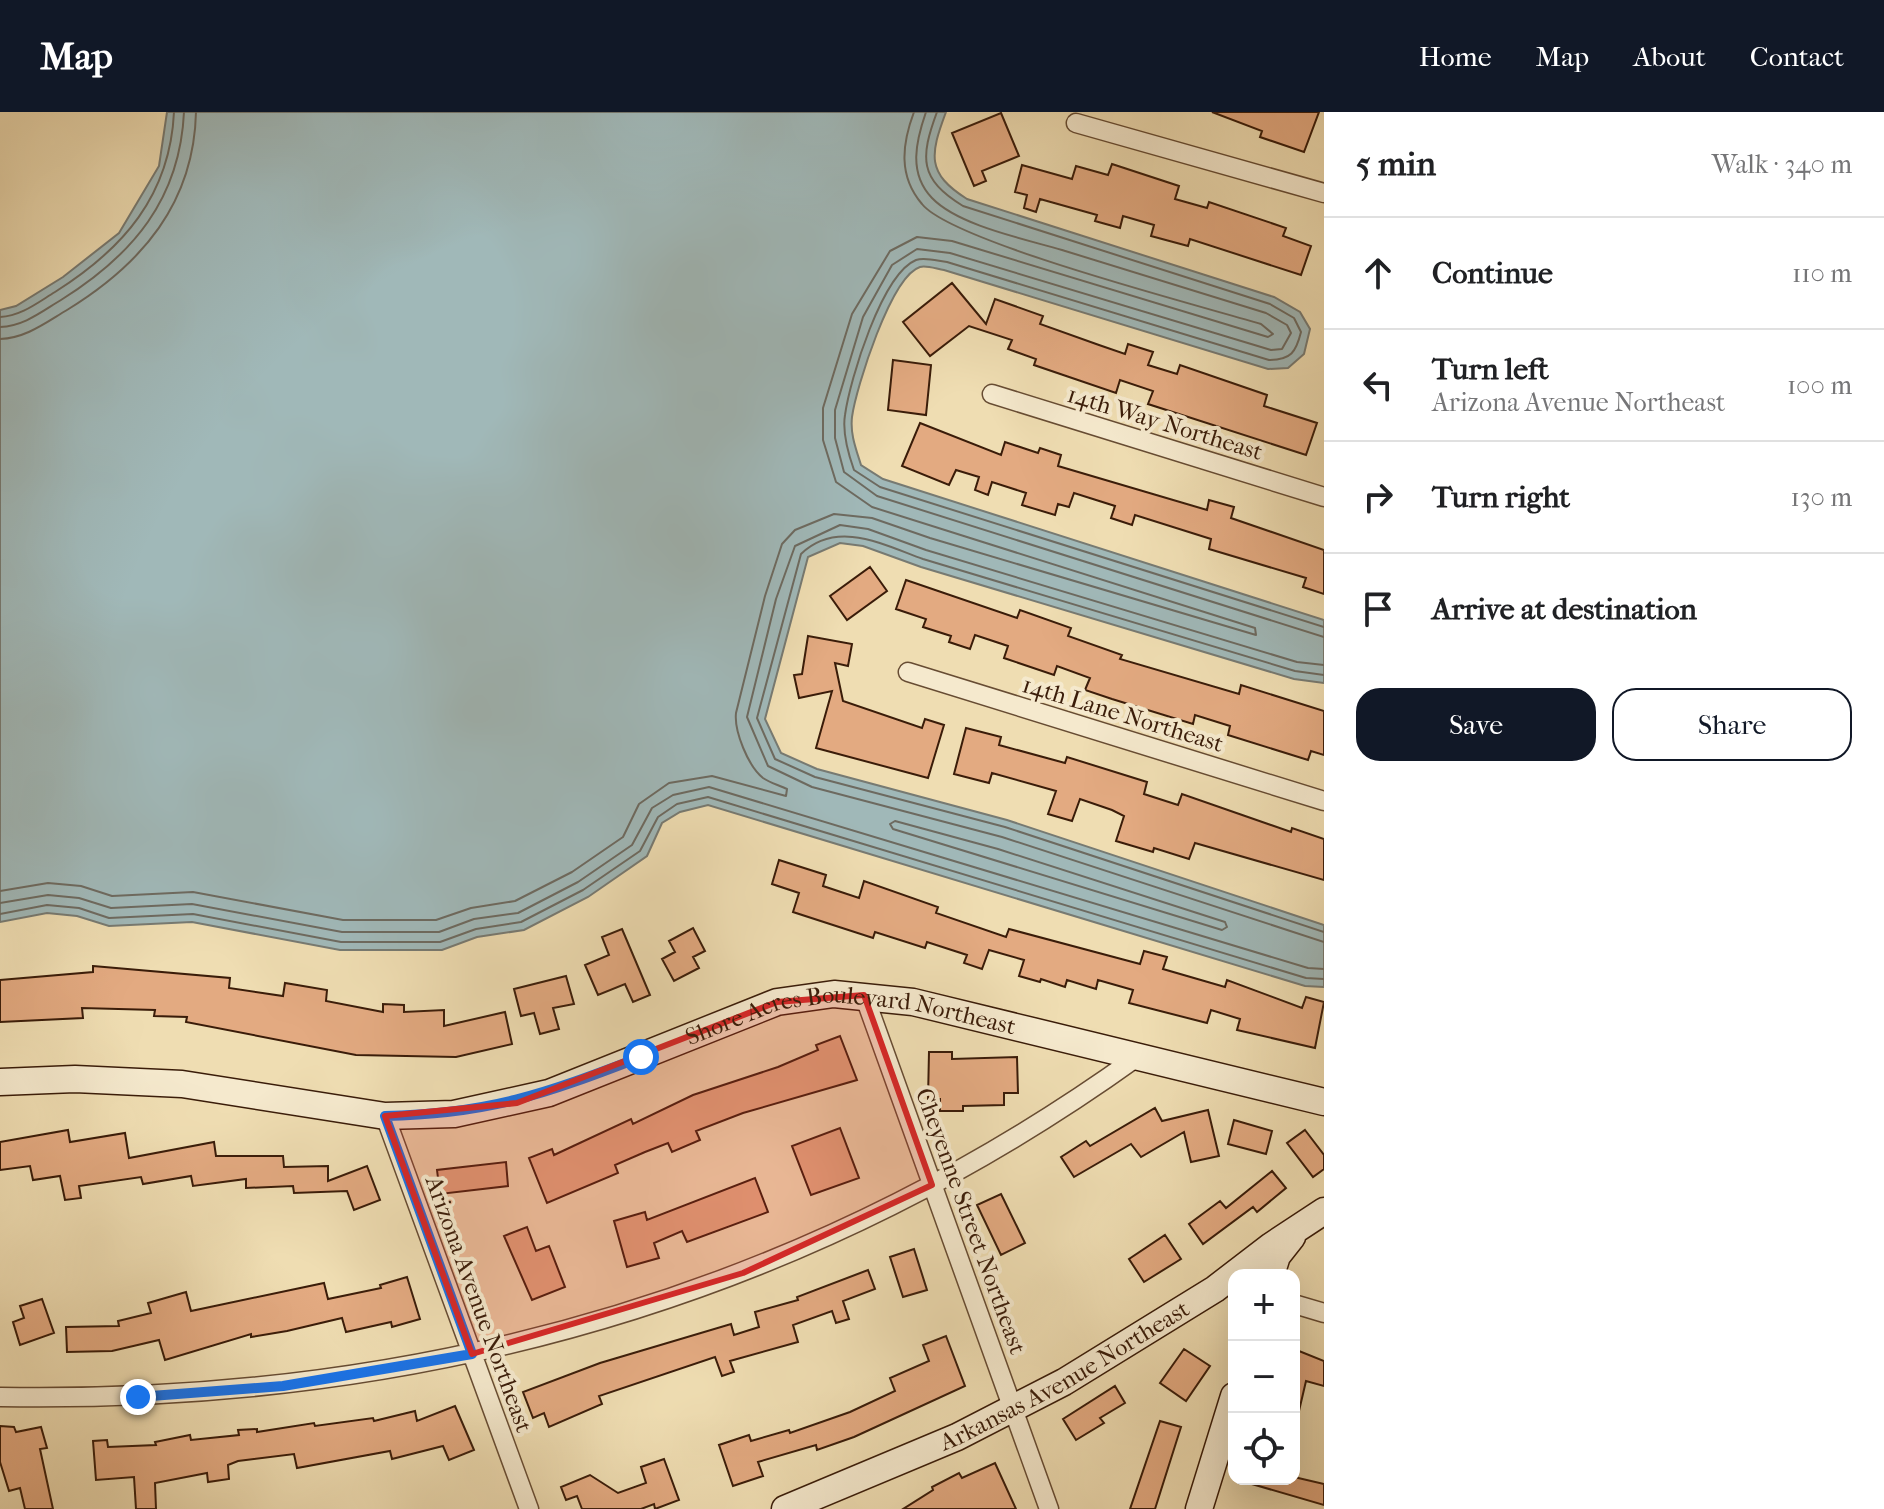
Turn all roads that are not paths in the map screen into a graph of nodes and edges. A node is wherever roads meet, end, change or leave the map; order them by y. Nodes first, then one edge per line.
1 (1076, 123) dead end
2 (1324, 193) edge
3 (992, 394) dead end
4 (1324, 497) edge
5 (908, 672) dead end
6 (1324, 801) edge
7 (864, 995) junction
8 (1137, 1057) junction
9 (0, 1082) edge
10 (1324, 1102) edge
11 (385, 1116) junction
12 (932, 1185) junction
13 (1324, 1211) edge
14 (1301, 1230) junction
15 (1244, 1269) edge
16 (1274, 1269) edge
17 (1228, 1282) edge
18 (1300, 1306) edge
19 (1324, 1313) edge
20 (472, 1354) junction
21 (0, 1397) edge
22 (1013, 1410) junction
23 (1229, 1413) edge
24 (529, 1509) edge
25 (785, 1509) edge
26 (1049, 1509) edge
27 (1199, 1509) edge

1 - 2 street
3 - 4 street, 14th Way Northeast
5 - 6 street, 14th Lane Northeast
7 - 8 street, Shore Acres Boulevard Northeast
7 - 11 street, Shore Acres Boulevard Northeast
7 - 12 street, Cheyenne Street Northeast
8 - 10 street, Shore Acres Boulevard Northeast
8 - 12 street
9 - 11 street, Shore Acres Boulevard Northeast
11 - 20 street, Arizona Avenue Northeast
12 - 20 street
12 - 22 street, Cheyenne Street Northeast
13 - 14 street, Arkansas Avenue Northeast
14 - 15 street, Arkansas Avenue Northeast
14 - 16 street
17 - 22 street, Arkansas Avenue Northeast
18 - 19 street
20 - 21 street
20 - 24 street, Arizona Avenue Northeast
22 - 25 street, Arkansas Avenue Northeast
22 - 26 street, Cheyenne Street Northeast
23 - 27 street

